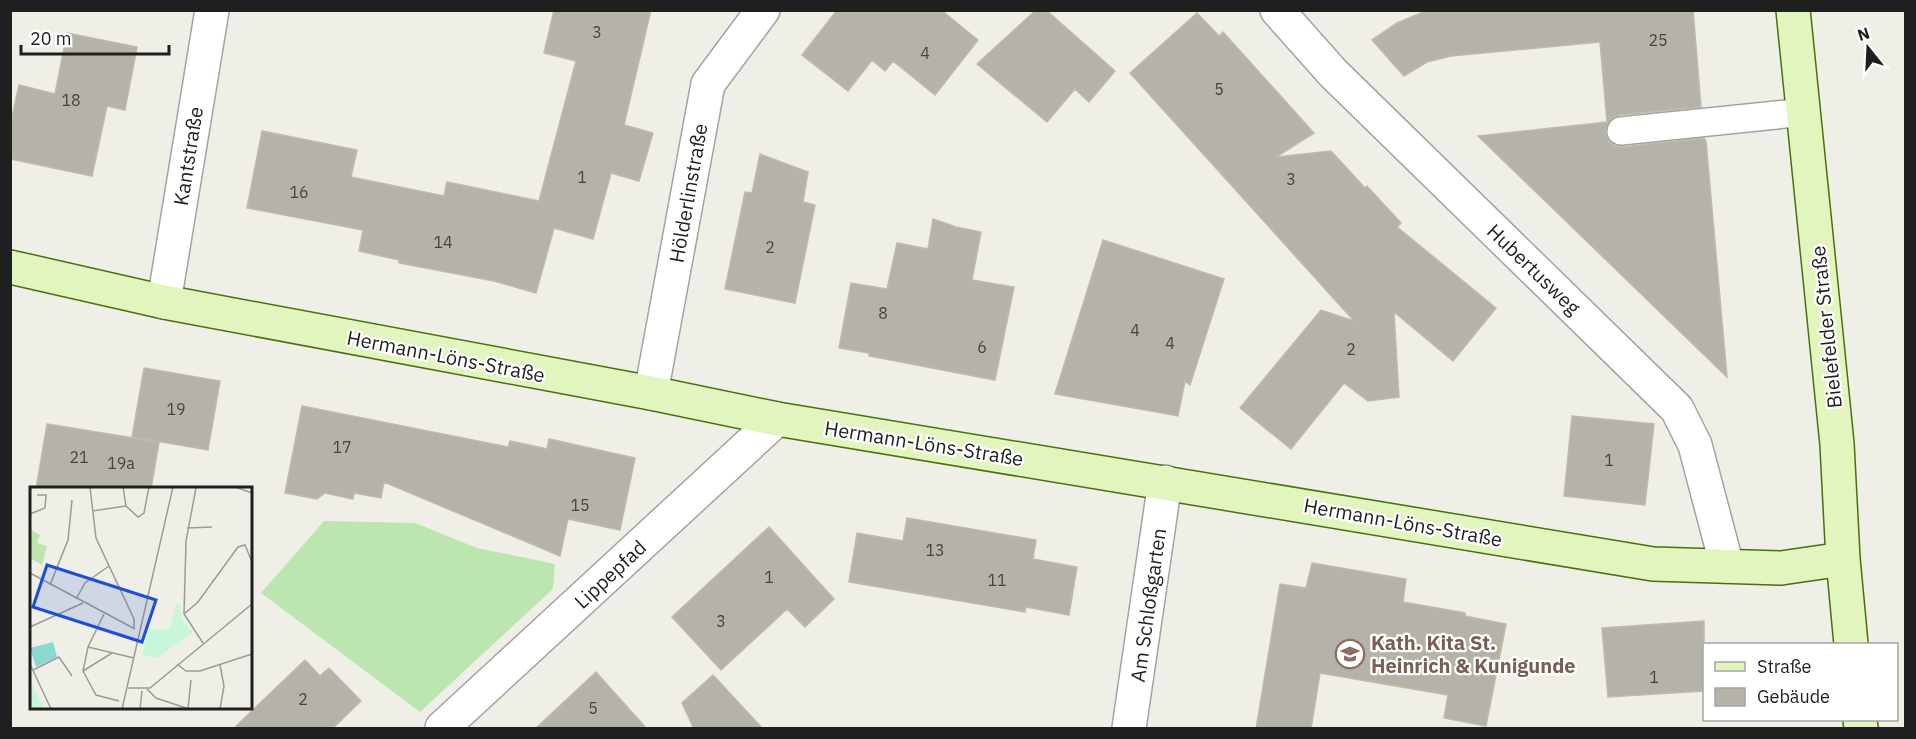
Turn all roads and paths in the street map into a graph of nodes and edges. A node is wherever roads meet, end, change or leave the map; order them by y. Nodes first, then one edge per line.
1 (212, 10) edge
2 (763, 10) edge
3 (1277, 10) edge
4 (1793, 10) edge
5 (1805, 112) junction
6 (1621, 131) dead end
7 (10, 267) edge
8 (164, 302) junction
9 (651, 393) junction
10 (777, 419) junction
11 (1165, 482) junction
12 (1843, 559) junction
13 (1726, 566) junction
14 (1851, 643) edge
15 (442, 729) edge
16 (1129, 729) edge

1 - 8 street, Kantstraße
2 - 9 street, Hölderlinstraße
3 - 13 street, Hubertusweg
4 - 5 street, Bielefelder Straße
5 - 6 lane
5 - 12 street, Bielefelder Straße
7 - 8 street, Hermann-Löns-Straße
8 - 9 street, Hermann-Löns-Straße
9 - 10 street, Hermann-Löns-Straße
10 - 11 street, Hermann-Löns-Straße
10 - 15 street, Lippepfad
11 - 13 street, Hermann-Löns-Straße
11 - 16 street, Am Schloßgarten
12 - 13 street, Hermann-Löns-Straße
12 - 14 street, Bielefelder Straße

